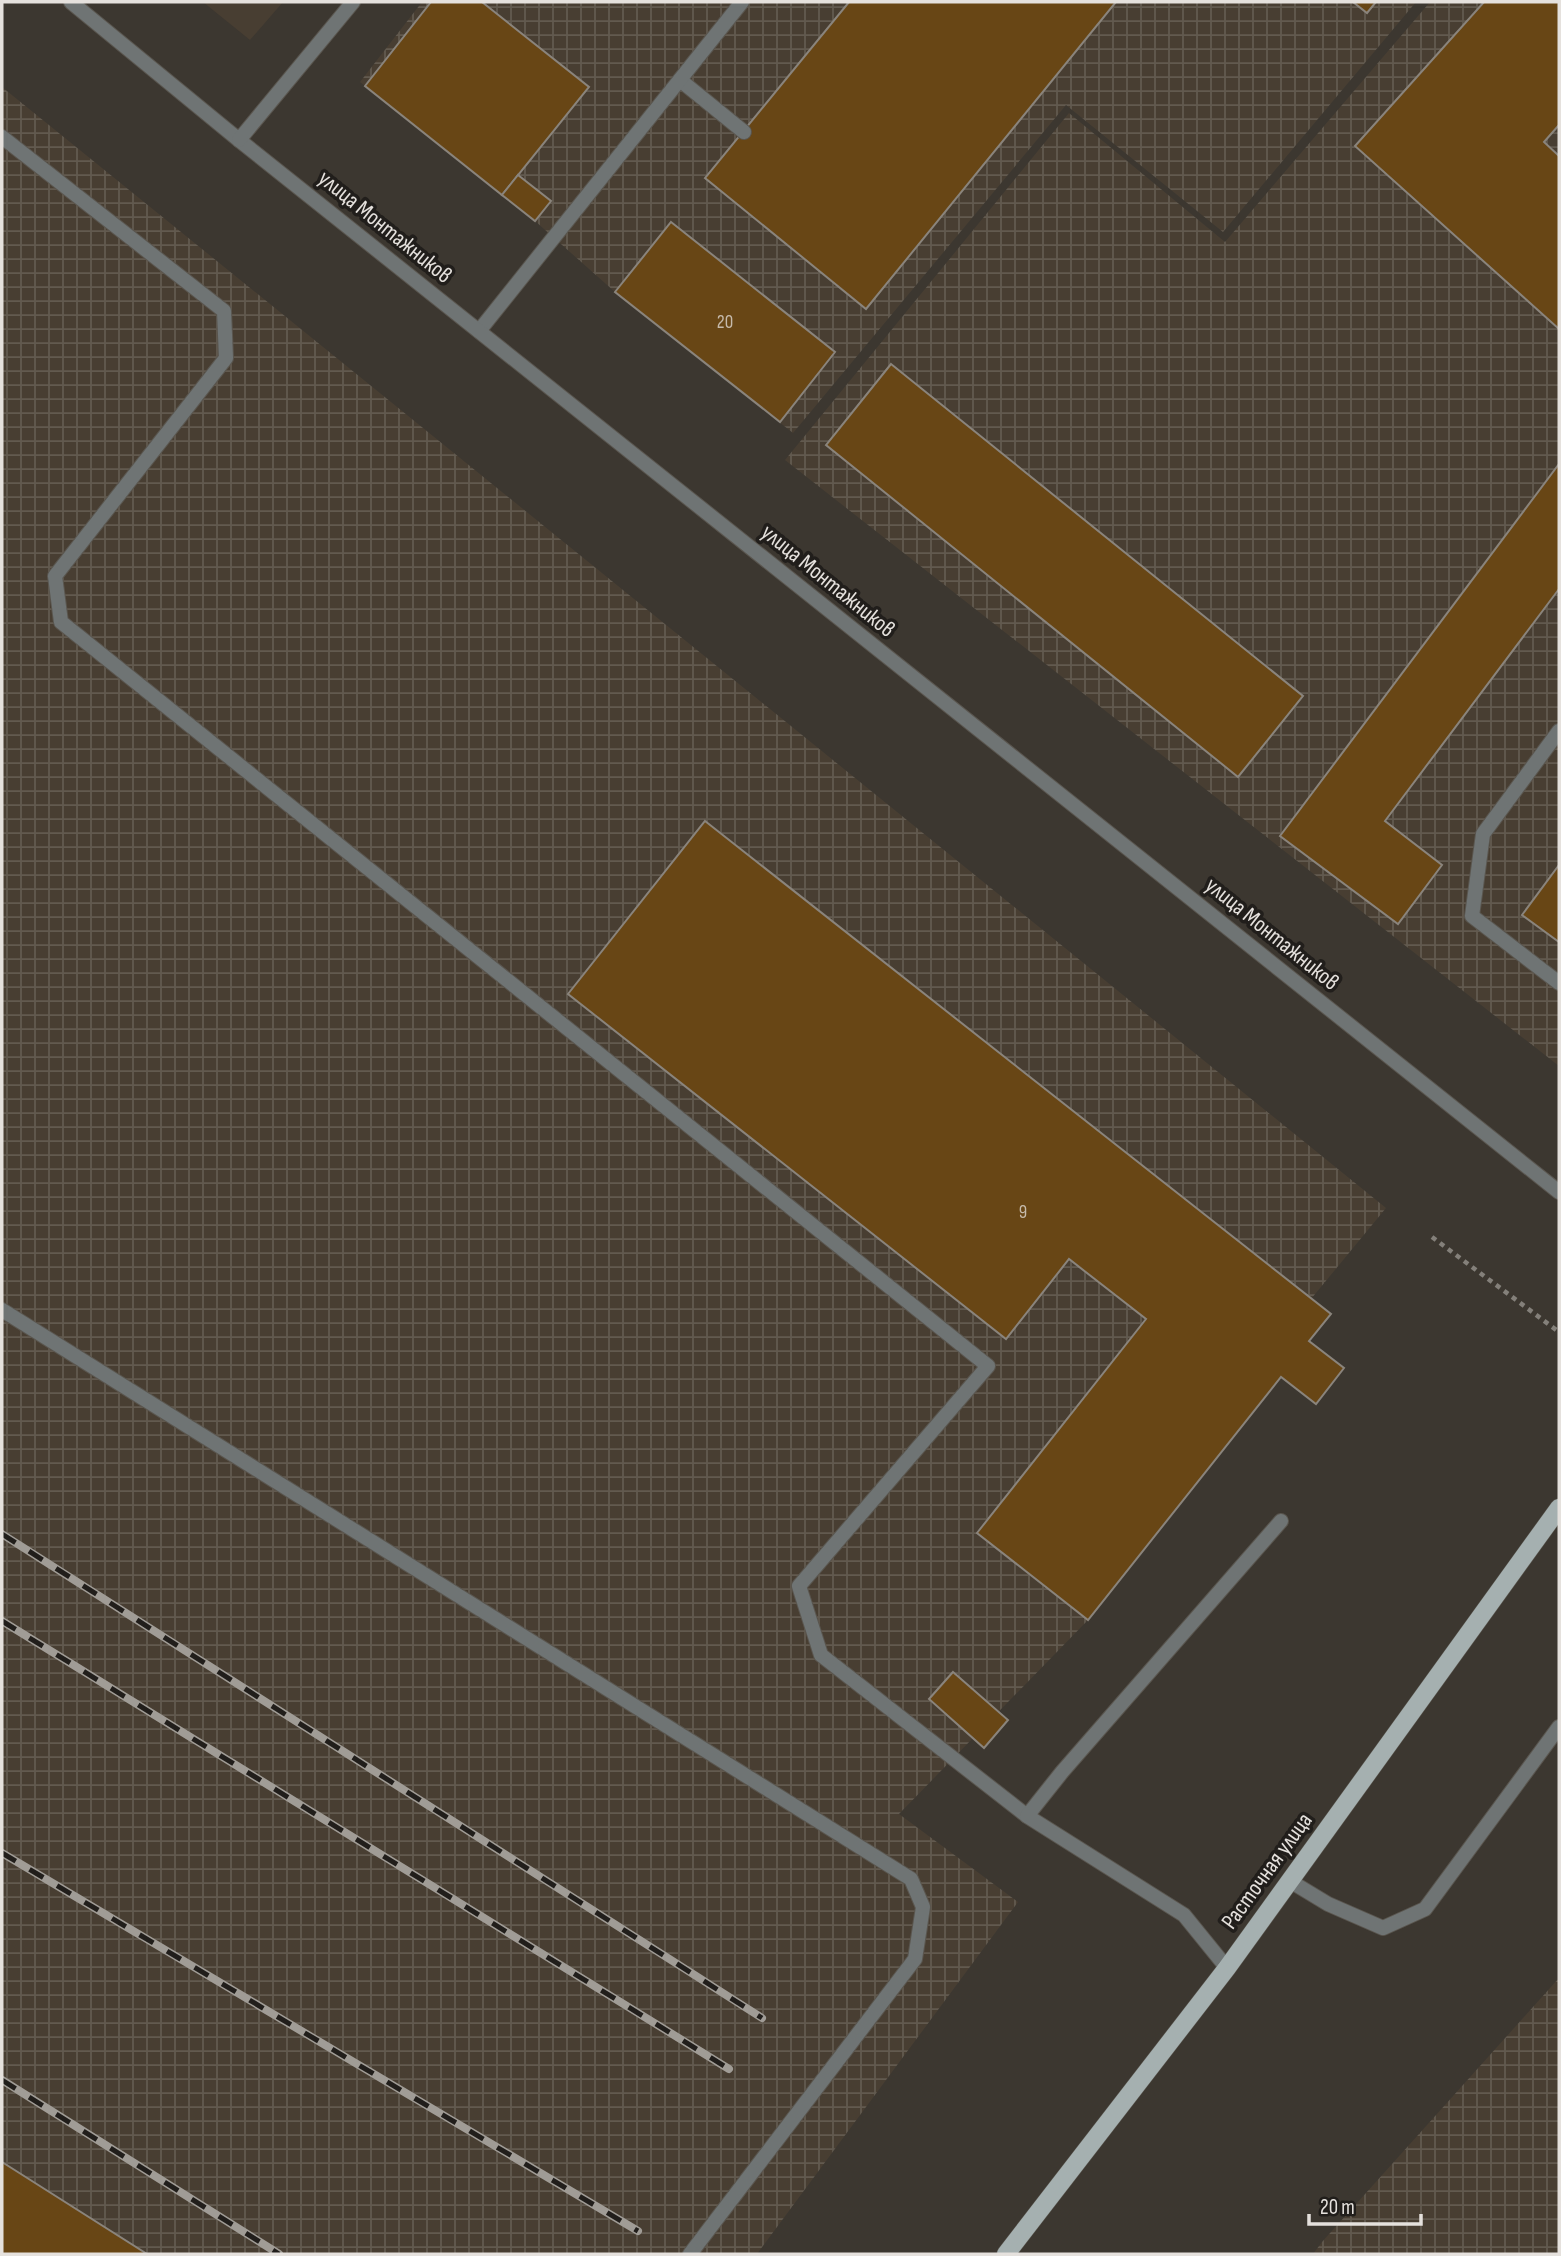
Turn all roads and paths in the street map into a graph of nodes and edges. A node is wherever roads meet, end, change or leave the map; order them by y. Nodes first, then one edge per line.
1 (71, 2) edge
2 (353, 2) edge
3 (742, 2) edge
4 (680, 80) junction
5 (744, 132) dead end
6 (2, 137) edge
7 (239, 140) junction
8 (479, 331) junction
9 (1559, 731) edge
10 (1559, 983) edge
11 (1559, 1192) edge
12 (1432, 1237) dead end
13 (2, 1310) edge
14 (1559, 1332) edge
15 (1559, 1508) edge
16 (1281, 1521) dead end
17 (1559, 1727) edge
18 (1027, 1816) junction
19 (1290, 1881) junction
20 (1227, 1968) junction
21 (691, 2254) edge
22 (1006, 2254) edge

1 - 7 street, улица Монтажников
2 - 7 street
3 - 4 street
4 - 5 street
4 - 8 street
6 - 18 street
7 - 8 street, улица Монтажников
8 - 11 street, улица Монтажников
9 - 10 street
12 - 14 path
13 - 21 street
15 - 19 main road, Расточная улица
16 - 18 street
17 - 19 street
18 - 20 street
19 - 20 main road, Расточная улица
20 - 22 main road, Расточная улица

